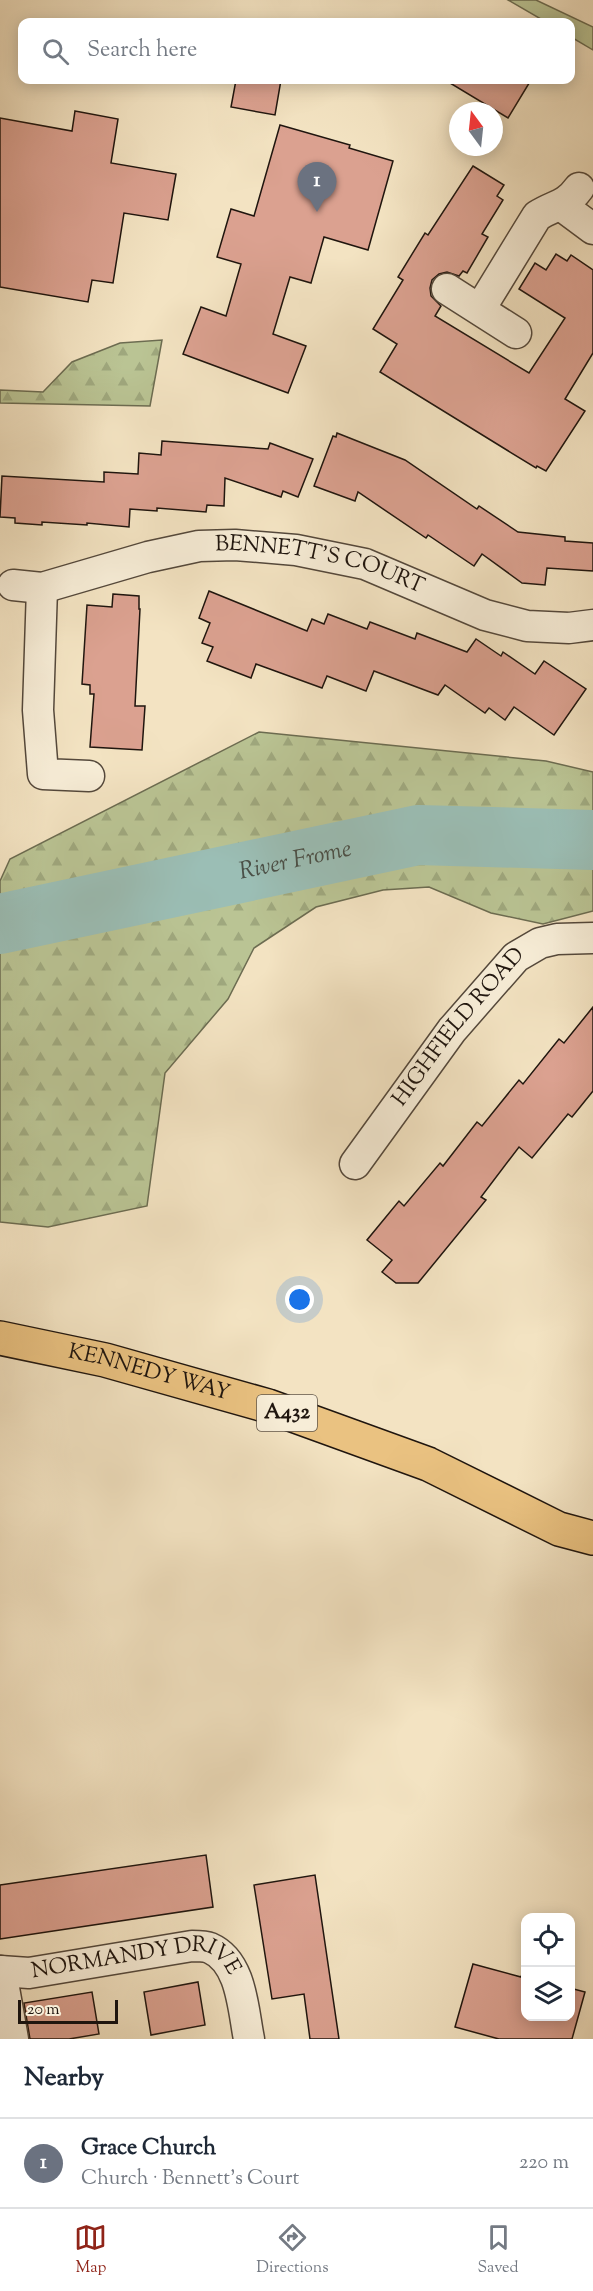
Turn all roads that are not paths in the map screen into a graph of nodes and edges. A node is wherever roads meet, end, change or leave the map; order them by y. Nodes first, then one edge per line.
1 (593, 229) edge
2 (447, 289) dead end
3 (480, 309) junction
4 (516, 333) dead end
5 (13, 585) dead end
6 (42, 588) junction
7 (593, 625) edge
8 (89, 776) dead end
9 (593, 938) edge
10 (356, 1164) dead end
11 (0, 1338) edge
12 (559, 1529) junction
13 (593, 1538) edge
14 (593, 1559) edge
15 (0, 1971) edge
16 (13, 2039) edge
17 (249, 2039) edge

1 - 3 street
2 - 3 street
3 - 4 street
5 - 6 street, BENNETT'S COURT
6 - 7 street, BENNETT'S COURT
6 - 8 street
9 - 10 street, HIGHFIELD ROAD
11 - 12 main road, KENNEDY WAY / A432
12 - 13 main road, KENNEDY WAY / A432
12 - 14 main road, KENNEDY WAY / A432
15 - 16 street
15 - 17 street, NORMANDY DRIVE

